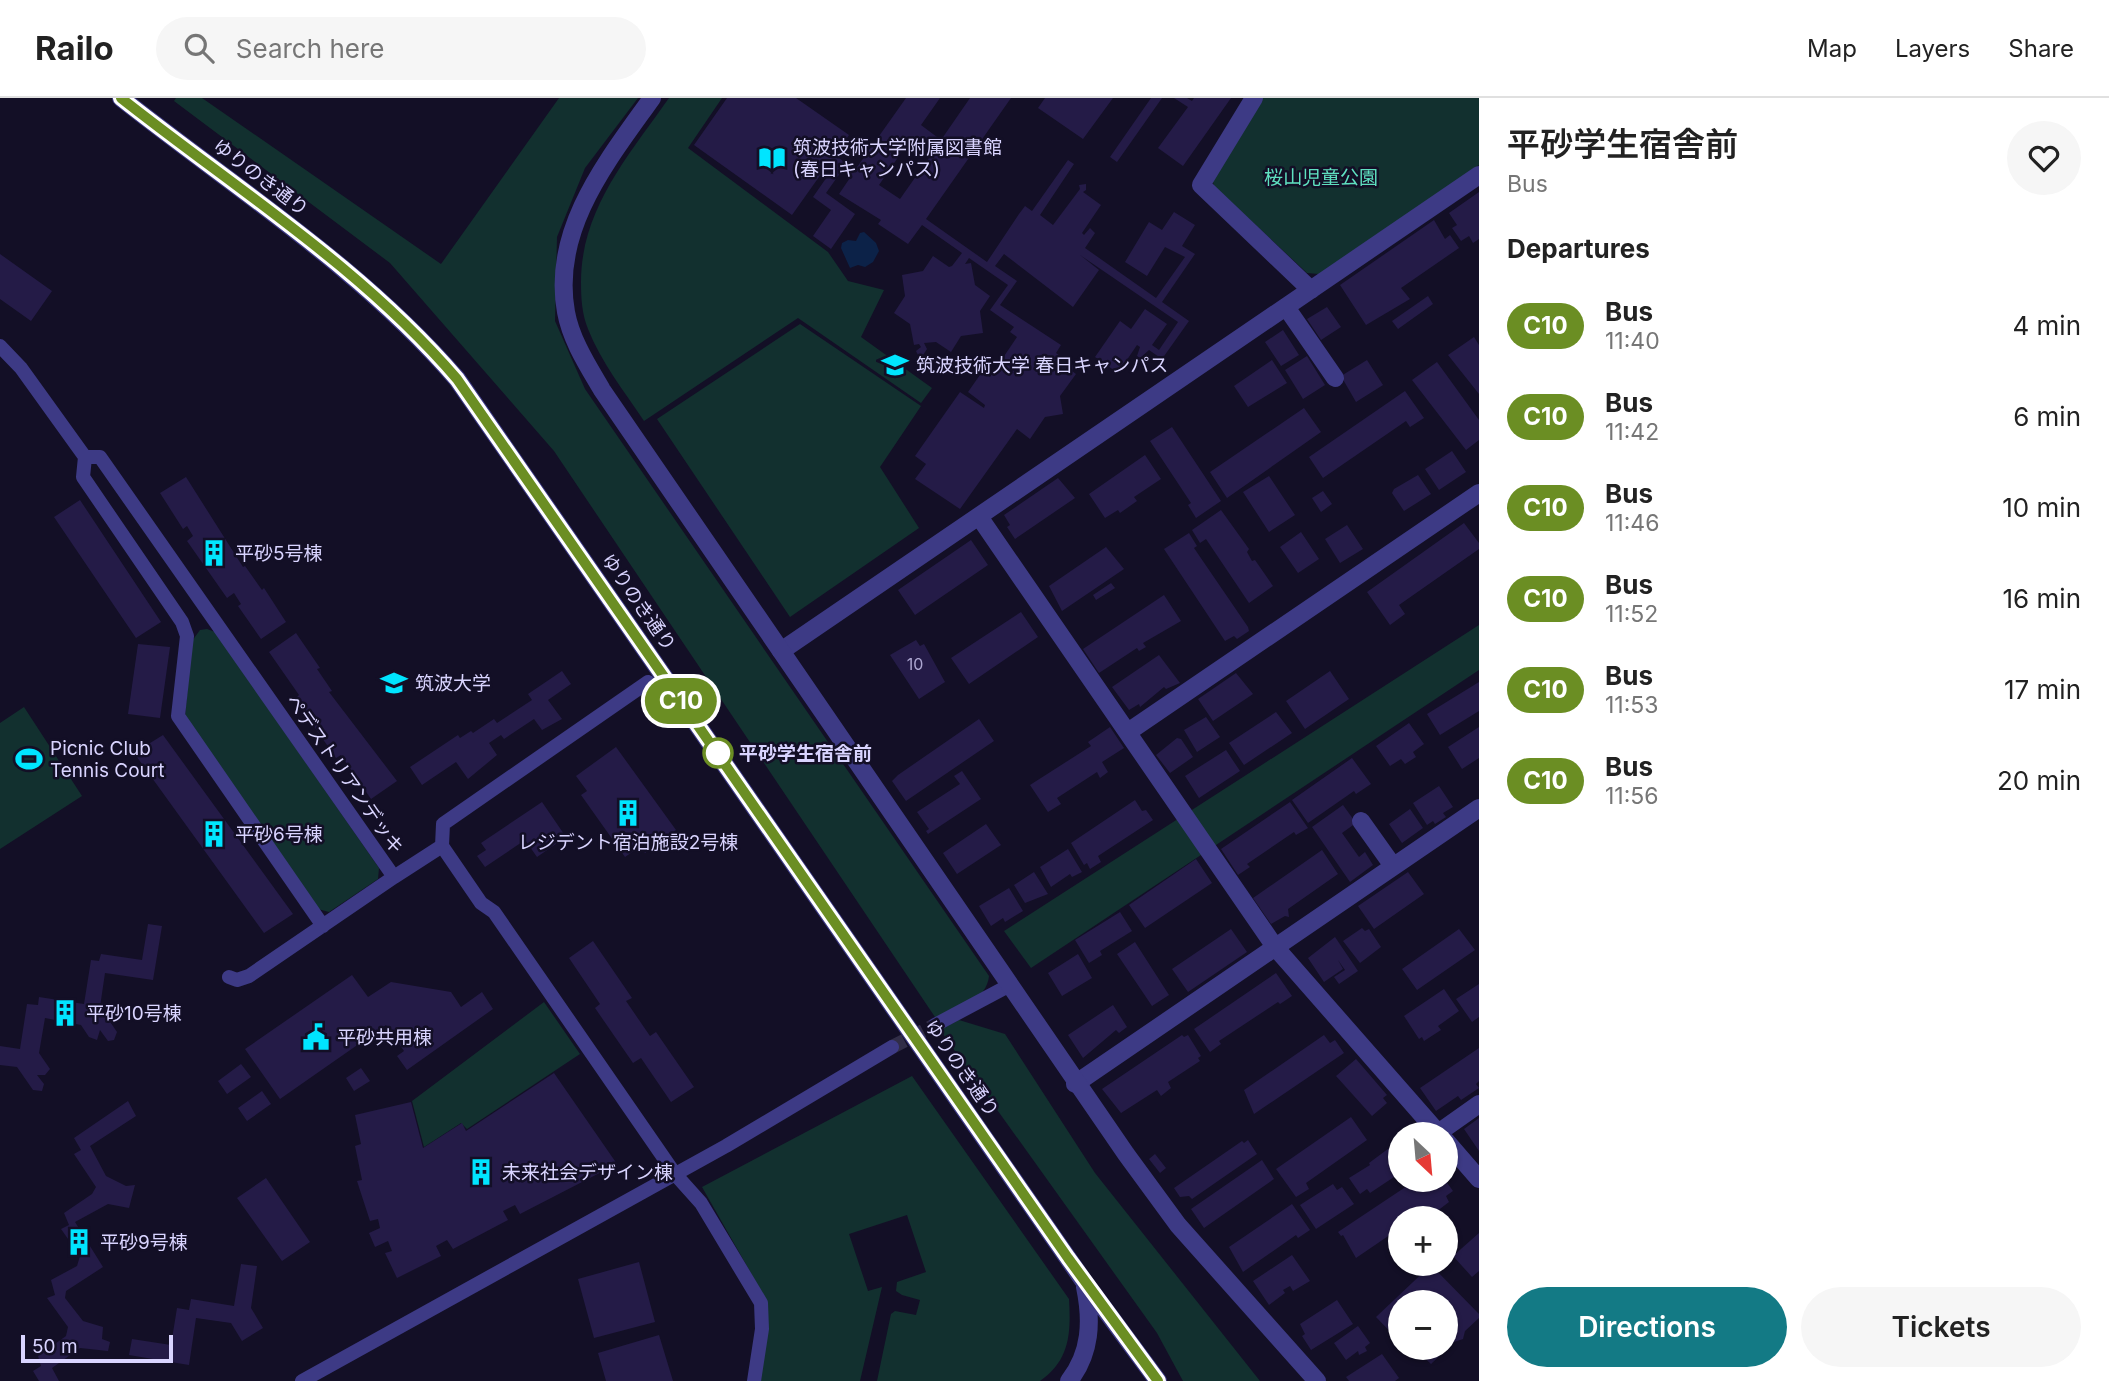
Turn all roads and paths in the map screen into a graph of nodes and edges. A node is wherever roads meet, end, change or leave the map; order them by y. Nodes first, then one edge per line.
1 (121, 98) edge
2 (652, 98) edge
3 (1254, 98) edge
4 (1479, 175) edge
5 (1311, 290) junction
6 (1286, 307) junction
7 (0, 346) edge
8 (1335, 378) dead end
9 (85, 457) junction
10 (1479, 493) edge
11 (980, 517) junction
12 (205, 607) junction
13 (183, 622) junction
14 (781, 650) junction
15 (648, 682) dead end
16 (1128, 732) junction
17 (1479, 808) edge
18 (1362, 821) dead end
19 (442, 846) junction
20 (1393, 866) junction
21 (394, 877) junction
22 (323, 926) junction
23 (1275, 947) junction
24 (229, 977) dead end
25 (1010, 985) junction
26 (935, 1025) tunnel mouth
27 (892, 1047) tunnel mouth
28 (1075, 1083) junction
29 (1479, 1104) edge
30 (1429, 1122) edge
31 (1458, 1122) edge
32 (1458, 1155) edge
33 (675, 1174) junction
34 (1479, 1179) edge
35 (1083, 1280) junction
36 (1140, 1358) junction
37 (302, 1381) edge
38 (754, 1381) edge
39 (1069, 1381) edge
40 (1143, 1381) edge
41 (1158, 1381) edge
42 (1317, 1381) edge

1 - 35 street, ゆりのき通り
2 - 14 street
3 - 5 street
4 - 5 street
5 - 6 street
6 - 8 street
6 - 11 street
7 - 9 street, ペデストリアンデッキ
9 - 12 street, ペデストリアンデッキ
9 - 13 street
10 - 16 street
11 - 14 street
11 - 16 street
12 - 13 street
12 - 21 street, ペデストリアンデッキ
13 - 22 street
14 - 25 street
15 - 19 street
16 - 23 street
17 - 20 street
18 - 20 street
19 - 21 street, ペデストリアンデッキ
19 - 33 street
20 - 23 street
21 - 22 street
22 - 24 street
23 - 28 street
23 - 30 street
25 - 26 street
25 - 28 street
27 - 33 street
28 - 42 street
29 - 31 street
32 - 34 street
33 - 37 street
33 - 38 street
35 - 36 street, ゆりのき通り
35 - 39 street
36 - 40 street
36 - 41 street, ゆりのき通り

